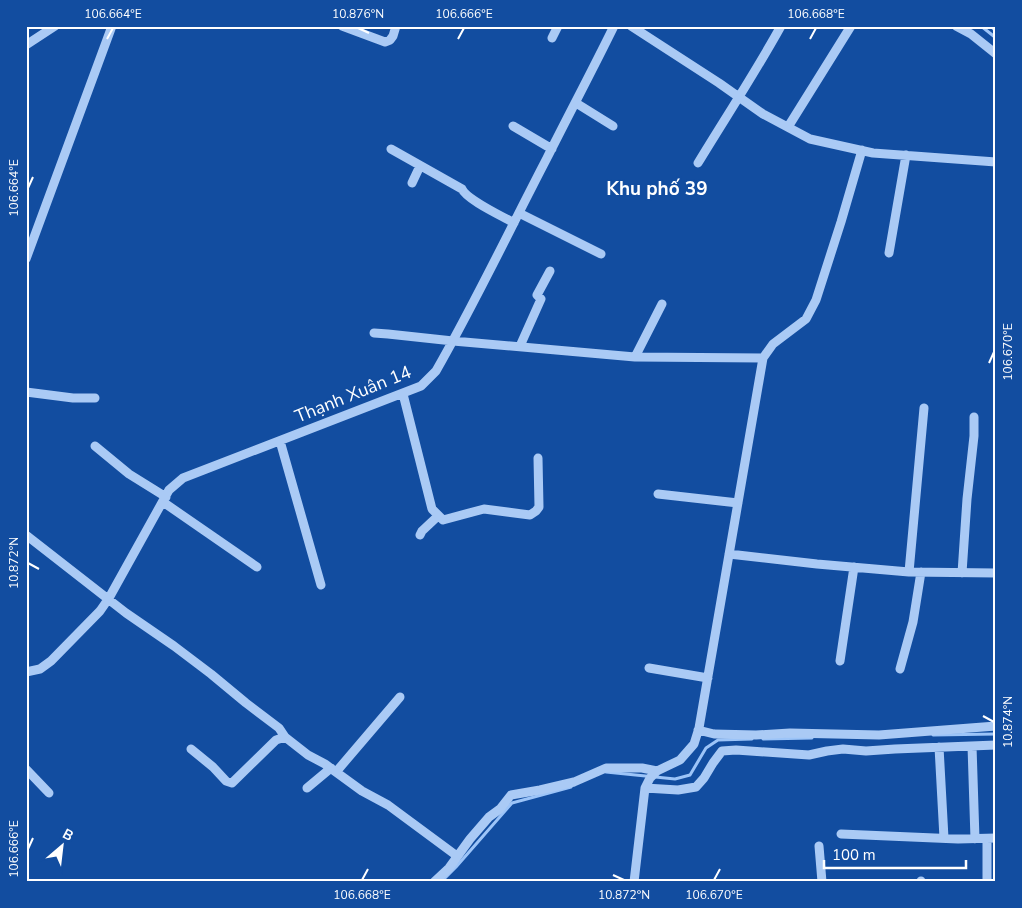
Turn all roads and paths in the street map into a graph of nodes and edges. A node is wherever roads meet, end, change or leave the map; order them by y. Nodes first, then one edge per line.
1 (55, 26) edge
2 (112, 26) edge
3 (342, 26) edge
4 (396, 26) edge
5 (558, 26) edge
6 (614, 26) edge
7 (631, 26) edge
8 (781, 26) edge
9 (851, 26) edge
10 (956, 26) edge
11 (552, 38) dead end
12 (26, 45) edge
13 (996, 54) edge
14 (738, 96) junction
15 (576, 103) junction
16 (513, 126) dead end
17 (613, 126) dead end
18 (788, 127) junction
19 (552, 148) junction
20 (391, 149) dead end
21 (862, 150) junction
22 (906, 155) junction
23 (996, 162) edge
24 (698, 163) dead end
25 (420, 166) junction
26 (412, 183) dead end
27 (519, 213) junction
28 (514, 223) junction
29 (889, 253) dead end
30 (601, 254) dead end
31 (26, 259) edge
32 (550, 271) dead end
33 (662, 304) dead end
34 (374, 333) dead end
35 (453, 340) junction
36 (520, 346) junction
37 (636, 356) junction
38 (763, 358) junction
39 (26, 392) edge
40 (403, 394) junction
41 (95, 398) dead end
42 (924, 408) dead end
43 (974, 417) dead end
44 (280, 441) junction
45 (95, 446) dead end
46 (538, 458) dead end
47 (658, 494) dead end
48 (164, 500) junction
49 (738, 503) junction
50 (438, 516) junction
51 (26, 535) edge
52 (420, 535) dead end
53 (729, 554) junction
54 (257, 567) dead end
55 (854, 567) junction
56 (909, 572) junction
57 (921, 572) junction
58 (962, 573) junction
59 (996, 573) edge
60 (321, 585) dead end
61 (109, 598) junction
62 (840, 661) dead end
63 (649, 668) dead end
64 (900, 669) dead end
65 (26, 672) edge
66 (708, 678) junction
67 (400, 697) dead end
68 (996, 726) edge
69 (698, 730) junction
70 (285, 736) junction
71 (996, 745) edge
72 (972, 746) junction
73 (939, 747) junction
74 (191, 749) dead end
75 (26, 769) edge
76 (334, 770) junction
77 (658, 771) junction
78 (307, 788) dead end
79 (644, 788) junction
80 (49, 793) dead end
81 (841, 834) dead end
82 (944, 838) junction
83 (991, 838) edge
84 (975, 839) junction
85 (819, 846) dead end
86 (457, 856) junction
87 (434, 882) edge
88 (634, 882) edge
89 (822, 882) edge
90 (987, 882) edge

1 - 12 street
2 - 31 street
3 - 4 street
5 - 11 street
6 - 15 street, Thạnh Xuân 14
7 - 14 street
8 - 14 street
9 - 18 street
10 - 13 street
14 - 18 street
14 - 24 street
15 - 17 street
15 - 19 street, Thạnh Xuân 14
16 - 19 street
18 - 21 street
19 - 27 street, Thạnh Xuân 14
20 - 25 street
21 - 22 street
21 - 38 street
22 - 23 street
22 - 29 street
25 - 26 street
25 - 28 street
27 - 28 street, Thạnh Xuân 14
27 - 30 street
28 - 35 street, Thạnh Xuân 14
32 - 36 street
33 - 37 street
34 - 35 street
35 - 36 street
35 - 40 street, Thạnh Xuân 14
36 - 37 street
37 - 38 street
38 - 49 street
39 - 41 street
40 - 44 street, Thạnh Xuân 14
40 - 50 street
42 - 56 street
43 - 58 street
44 - 48 street, Thạnh Xuân 14
44 - 60 street
45 - 48 street
46 - 50 street
47 - 49 street
48 - 54 street
48 - 61 street, Thạnh Xuân 14
49 - 53 street
50 - 52 street
51 - 61 street
53 - 55 street
53 - 66 street
55 - 56 street
55 - 62 street
56 - 57 street
57 - 58 street
57 - 64 street
58 - 59 street
61 - 65 street, Thạnh Xuân 14
61 - 70 street
63 - 66 street
66 - 69 street
67 - 76 street
68 - 69 street
69 - 77 street
70 - 74 street
70 - 76 street
71 - 72 street
72 - 73 street
72 - 84 street
73 - 79 street
73 - 82 street
75 - 80 street
76 - 78 street
76 - 86 street
77 - 79 street
77 - 86 street
79 - 88 street
81 - 82 street
82 - 84 street
83 - 84 street
83 - 90 street
85 - 89 street
86 - 87 street

